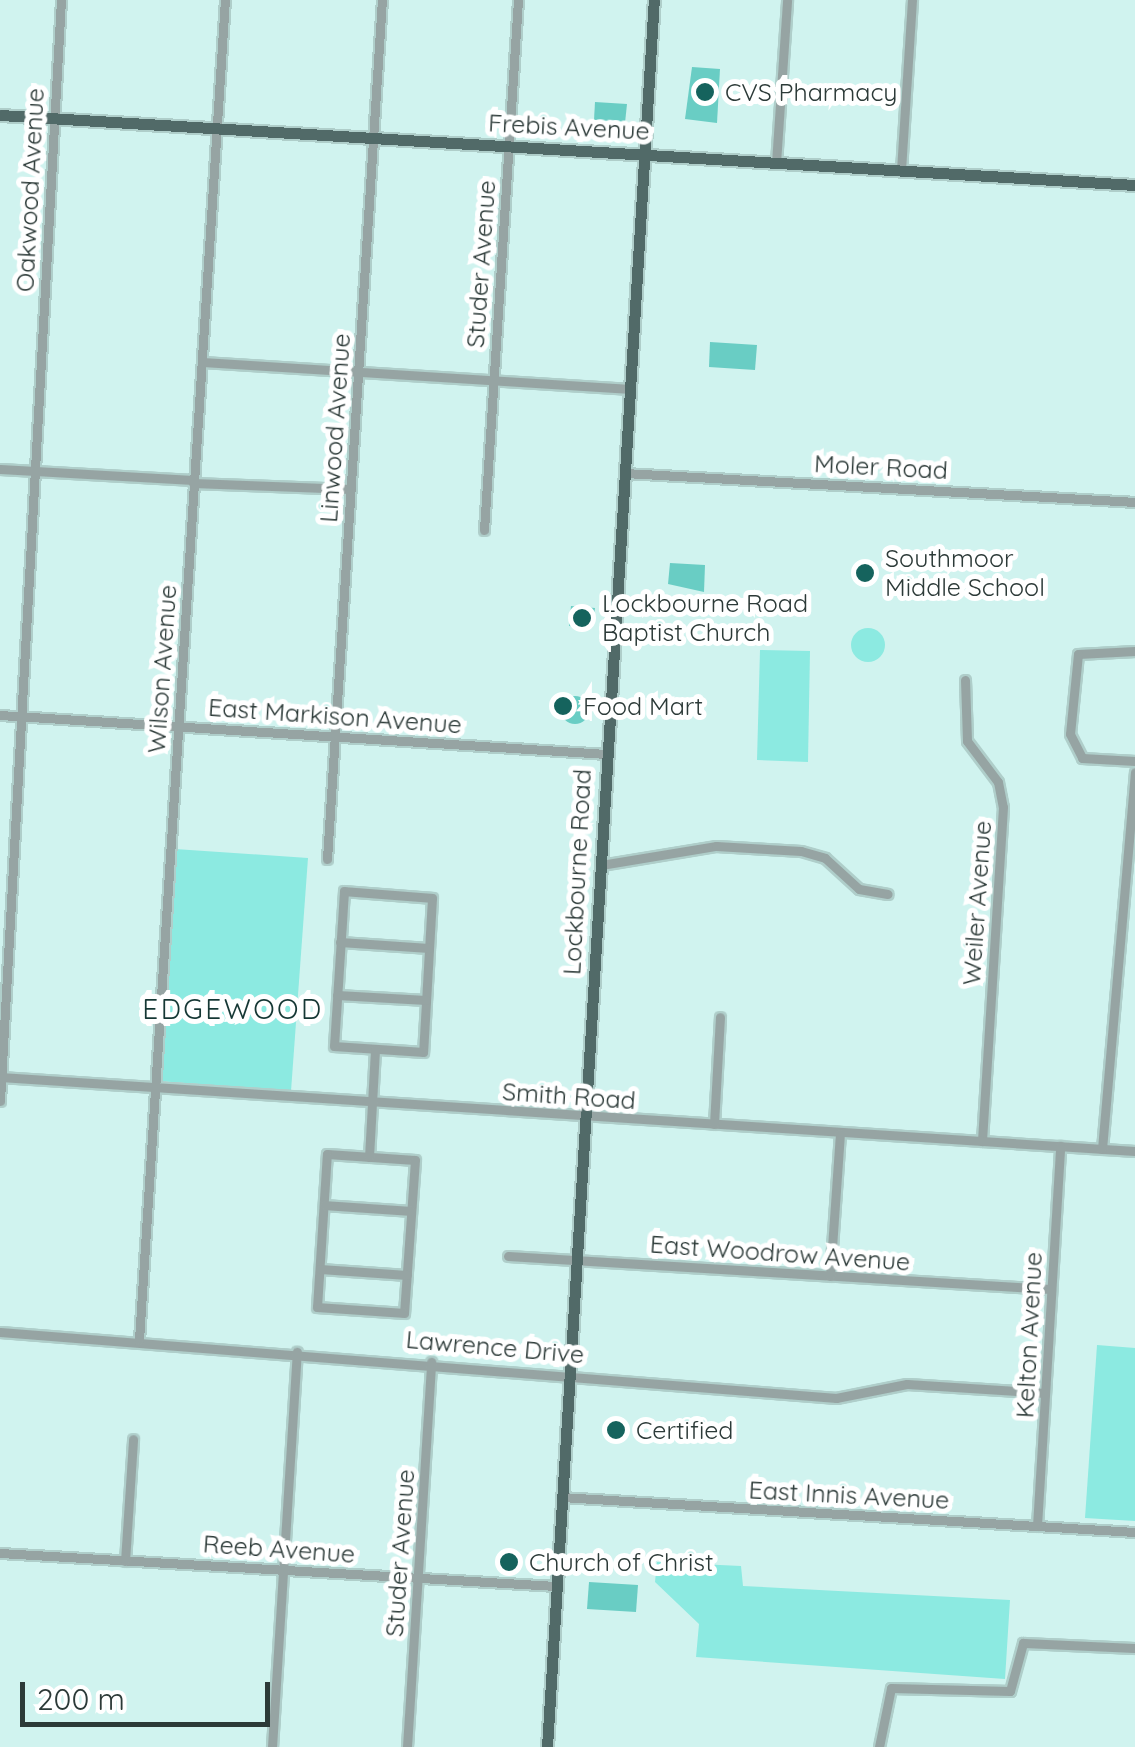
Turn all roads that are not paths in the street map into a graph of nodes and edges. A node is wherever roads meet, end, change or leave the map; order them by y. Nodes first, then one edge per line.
1 (61, 0) edge
2 (225, 0) edge
3 (382, 0) edge
4 (518, 0) edge
5 (654, 0) edge
6 (787, 0) edge
7 (912, 0) edge
8 (0, 115) edge
9 (54, 119) junction
10 (216, 128) junction
11 (373, 138) junction
12 (508, 146) junction
13 (645, 154) junction
14 (776, 163) junction
15 (902, 170) junction
16 (1135, 185) edge
17 (203, 362) junction
18 (358, 372) junction
19 (494, 380) junction
20 (630, 389) junction
21 (0, 470) edge
22 (35, 472) junction
23 (625, 472) junction
24 (193, 482) junction
25 (351, 490) junction
26 (1135, 502) edge
27 (484, 530) dead end
28 (1135, 651) edge
29 (964, 680) dead end
30 (0, 716) edge
31 (20, 717) junction
32 (178, 726) junction
33 (336, 736) junction
34 (607, 754) junction
35 (1135, 762) edge
36 (1135, 772) edge
37 (327, 859) dead end
38 (601, 865) junction
39 (888, 894) dead end
40 (340, 942) junction
41 (429, 948) junction
42 (337, 995) junction
43 (426, 1000) junction
44 (720, 1017) dead end
45 (376, 1049) junction
46 (1, 1077) edge
47 (156, 1088) junction
48 (0, 1101) edge
49 (372, 1102) junction
50 (585, 1118) junction
51 (714, 1124) junction
52 (840, 1133) junction
53 (982, 1142) junction
54 (1060, 1146) junction
55 (1102, 1149) junction
56 (1135, 1151) edge
57 (369, 1156) junction
58 (324, 1204) junction
59 (411, 1211) junction
60 (508, 1256) dead end
61 (575, 1260) junction
62 (320, 1269) junction
63 (406, 1275) junction
64 (830, 1276) junction
65 (1050, 1290) junction
66 (0, 1332) edge
67 (139, 1340) junction
68 (297, 1352) junction
69 (432, 1362) junction
70 (568, 1370) junction
71 (1045, 1393) junction
72 (133, 1439) dead end
73 (560, 1497) junction
74 (1037, 1526) junction
75 (1135, 1532) edge
76 (0, 1552) edge
77 (125, 1561) junction
78 (284, 1570) junction
79 (418, 1578) junction
80 (555, 1586) junction
81 (1135, 1648) edge
82 (272, 1747) edge
83 (408, 1747) edge
84 (547, 1747) edge
85 (879, 1747) edge

1 - 9 street, Oakwood Avenue
2 - 10 street, Wilson Avenue
3 - 11 street, Linwood Avenue
4 - 12 street, Studer Avenue
5 - 13 main road, Lockbourne Road
6 - 14 street
7 - 15 street
8 - 9 main road, Frebis Avenue
9 - 10 main road, Frebis Avenue
9 - 22 street, Oakwood Avenue
10 - 11 main road, Frebis Avenue
10 - 17 street, Wilson Avenue
11 - 12 main road, Frebis Avenue
11 - 18 street, Linwood Avenue
12 - 13 main road, Frebis Avenue
12 - 19 street, Studer Avenue
13 - 14 main road, Frebis Avenue
13 - 20 main road, Lockbourne Road
14 - 15 main road, Frebis Avenue
15 - 16 main road, Frebis Avenue
17 - 18 street
17 - 24 street, Wilson Avenue
18 - 19 street
18 - 25 street, Linwood Avenue
19 - 20 street
19 - 27 street, Studer Avenue
20 - 23 main road, Lockbourne Road
21 - 22 street
22 - 24 street
22 - 31 street, Oakwood Avenue
23 - 26 street, Moler Road
23 - 34 main road, Lockbourne Road
24 - 25 street
24 - 32 street, Wilson Avenue
25 - 33 street, Linwood Avenue
28 - 35 street
29 - 53 street, Weiler Avenue
30 - 31 street, East Markison Avenue
31 - 32 street, East Markison Avenue
31 - 46 street, Oakwood Avenue
32 - 33 street, East Markison Avenue
32 - 47 street, Wilson Avenue
33 - 34 street, East Markison Avenue
33 - 37 street, Linwood Avenue
34 - 38 main road, Lockbourne Road
36 - 55 street
38 - 39 street
38 - 50 main road, Lockbourne Road
40 - 41 street
40 - 41 street
40 - 42 street
41 - 43 street
42 - 43 street
42 - 45 street
43 - 45 street
44 - 51 street
45 - 49 street
46 - 47 street, Smith Road
46 - 48 street, Oakwood Avenue
47 - 49 street, Smith Road
47 - 67 street, Wilson Avenue
49 - 50 street, Smith Road
49 - 57 street
50 - 51 street, Smith Road
50 - 61 main road, Lockbourne Road
51 - 52 street, Smith Road
52 - 53 street, Smith Road
52 - 64 street
53 - 54 street, Smith Road
54 - 55 street, Smith Road
54 - 65 street, Kelton Avenue
55 - 56 street, Smith Road
57 - 58 street
57 - 59 street
58 - 59 street
58 - 62 street
59 - 63 street
60 - 61 street, East Woodrow Avenue
61 - 64 street, East Woodrow Avenue
61 - 70 main road, Lockbourne Road
62 - 63 street
62 - 63 street
64 - 65 street, East Woodrow Avenue
65 - 71 street, Kelton Avenue
66 - 67 street, Lawrence Drive
67 - 68 street, Lawrence Drive
68 - 69 street, Lawrence Drive
68 - 78 street
69 - 70 street, Lawrence Drive
69 - 79 street, Studer Avenue
70 - 71 street, Lawrence Drive
70 - 73 main road, Lockbourne Road
71 - 74 street, Kelton Avenue
72 - 77 street
73 - 74 street, East Innis Avenue
73 - 80 main road, Lockbourne Road
74 - 75 street, East Innis Avenue
76 - 77 street, Reeb Avenue
77 - 78 street, Reeb Avenue
78 - 79 street, Reeb Avenue
78 - 82 street
79 - 80 street, Reeb Avenue
79 - 83 street, Studer Avenue
80 - 84 main road, Lockbourne Road
81 - 85 street

